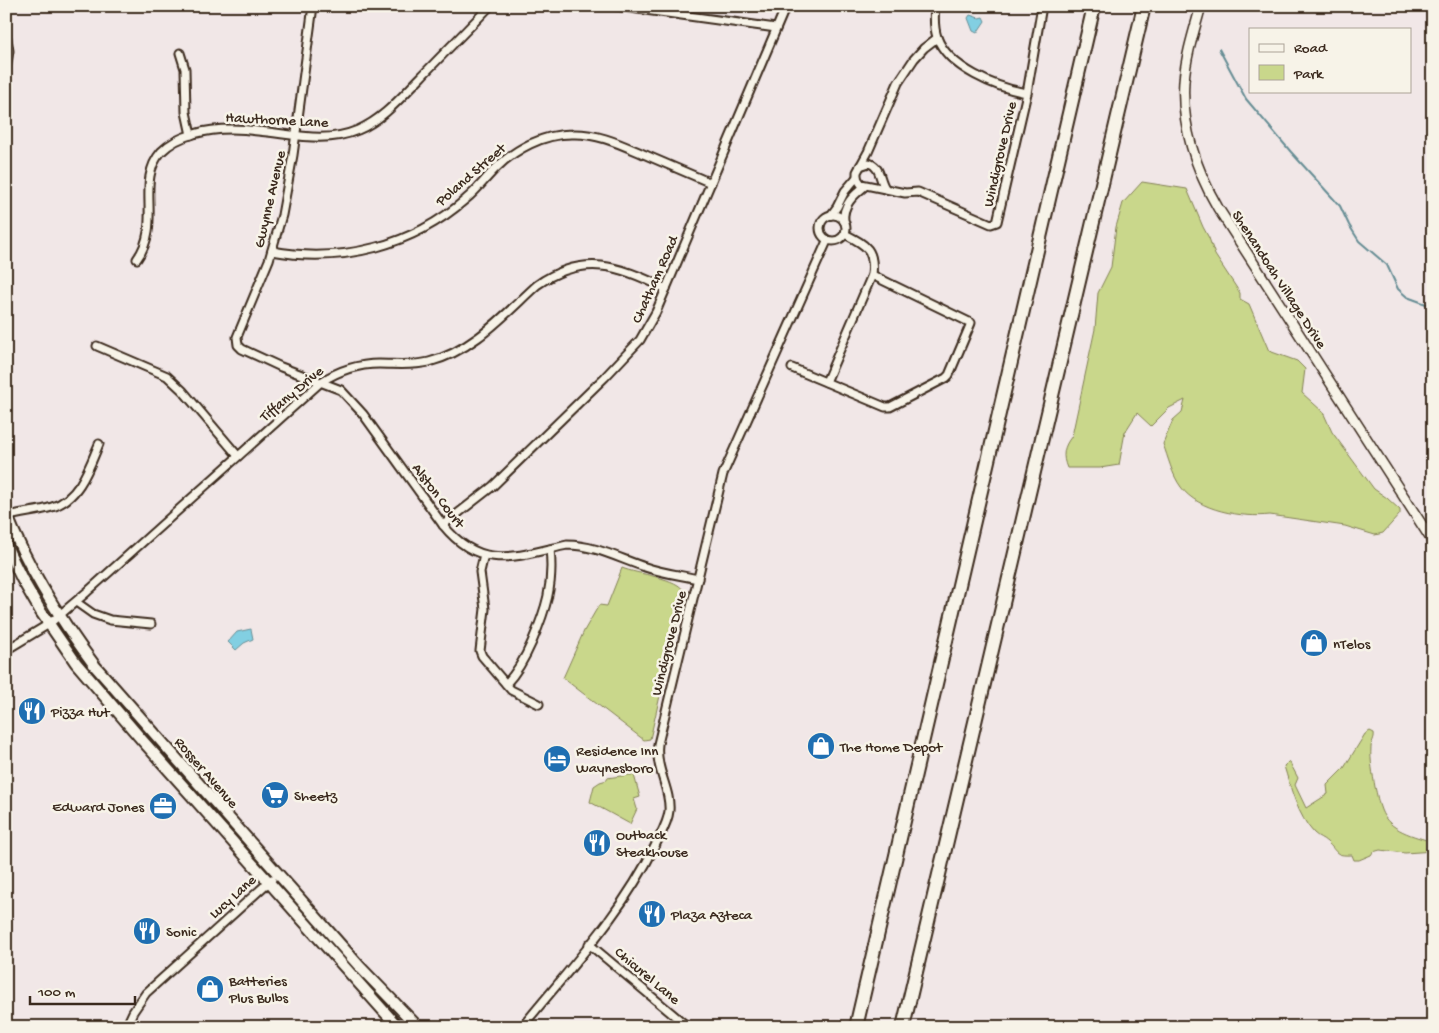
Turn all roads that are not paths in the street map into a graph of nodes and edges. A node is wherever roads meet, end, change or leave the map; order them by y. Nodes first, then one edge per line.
1 (313, 6) edge
2 (490, 6) edge
3 (616, 6) edge
4 (786, 6) edge
5 (935, 6) edge
6 (1042, 6) edge
7 (1094, 6) edge
8 (1144, 6) edge
9 (1201, 6) edge
10 (776, 28) junction
11 (6, 33) edge
12 (937, 38) junction
13 (180, 53) dead end
14 (6, 69) edge
15 (1027, 93) junction
16 (191, 135) junction
17 (296, 137) junction
18 (868, 152) junction
19 (873, 164) junction
20 (860, 166) junction
21 (857, 177) junction
22 (879, 177) junction
23 (711, 183) junction
24 (868, 186) junction
25 (885, 188) junction
26 (831, 215) junction
27 (844, 221) junction
28 (845, 234) junction
29 (827, 241) junction
30 (272, 251) junction
31 (137, 260) dead end
32 (872, 275) junction
33 (666, 289) junction
34 (250, 305) joint
35 (97, 346) dead end
36 (792, 368) dead end
37 (321, 382) junction
38 (826, 382) junction
39 (98, 444) dead end
40 (238, 456) junction
41 (7, 515) edge
42 (443, 526) junction
43 (1433, 542) edge
44 (6, 546) edge
45 (550, 549) junction
46 (484, 555) junction
47 (698, 579) junction
48 (76, 602) junction
49 (59, 616) junction
50 (49, 624) junction
51 (151, 624) dead end
52 (6, 650) edge
53 (506, 684) junction
54 (539, 704) dead end
55 (278, 873) junction
56 (268, 882) junction
57 (589, 944) junction
58 (867, 977) junction
59 (904, 1023) edge
60 (126, 1027) edge
61 (398, 1027) edge
62 (418, 1027) edge
63 (522, 1027) edge
64 (688, 1027) edge
65 (850, 1027) edge
66 (856, 1027) edge

1 - 17 street, Gwynne Avenue
2 - 17 street, Hawthorne Lane
3 - 10 street
4 - 10 street, Chatham Road
5 - 12 street
6 - 15 street, Windigrove Drive
7 - 58 highway
8 - 59 highway
9 - 43 street, Shenandoah Village Drive
10 - 23 street, Chatham Road
11 - 14 street
12 - 15 street, Windigrove Drive
12 - 18 street
13 - 16 street
15 - 25 street, Windigrove Drive
16 - 17 street, Hawthorne Lane
16 - 31 street, Hawthorne Lane
17 - 30 street, Gwynne Avenue
18 - 19 street
18 - 20 street
19 - 20 street
19 - 22 street
20 - 21 street
21 - 24 street
21 - 26 street
22 - 24 street
22 - 25 street
23 - 30 street, Poland Street
23 - 33 street, Chatham Road
24 - 25 street, Windigrove Drive
24 - 27 street
26 - 27 street
26 - 29 street
27 - 28 street
28 - 29 street
28 - 32 street
29 - 47 street, Windigrove Drive
30 - 34 street, Gwynne Avenue
32 - 38 street
32 - 38 street
33 - 37 street, Tiffany Drive
33 - 42 street, Chatham Road
34 - 37 street, Alston Court
35 - 40 street
36 - 38 street
37 - 40 street, Tiffany Drive
37 - 42 street, Alston Court
39 - 41 street
40 - 48 street, Tiffany Drive
41 - 49 main road, Rosser Avenue
42 - 46 street, Alston Court
44 - 50 main road, Rosser Avenue
45 - 46 street, Alston Court
45 - 47 street, Alston Court
45 - 53 street
46 - 53 street
47 - 57 street, Windigrove Drive
48 - 49 street, Tiffany Drive
48 - 51 street
49 - 50 street, Tiffany Drive
49 - 55 main road, Rosser Avenue
50 - 52 street, Tiffany Drive
50 - 56 main road, Rosser Avenue
53 - 54 street
55 - 56 street, Lucy Lane
55 - 62 main road, Rosser Avenue
56 - 60 street, Lucy Lane
56 - 61 main road, Rosser Avenue
57 - 63 street, Windigrove Drive
57 - 64 street, Chicurel Lane
58 - 65 highway
58 - 66 highway

